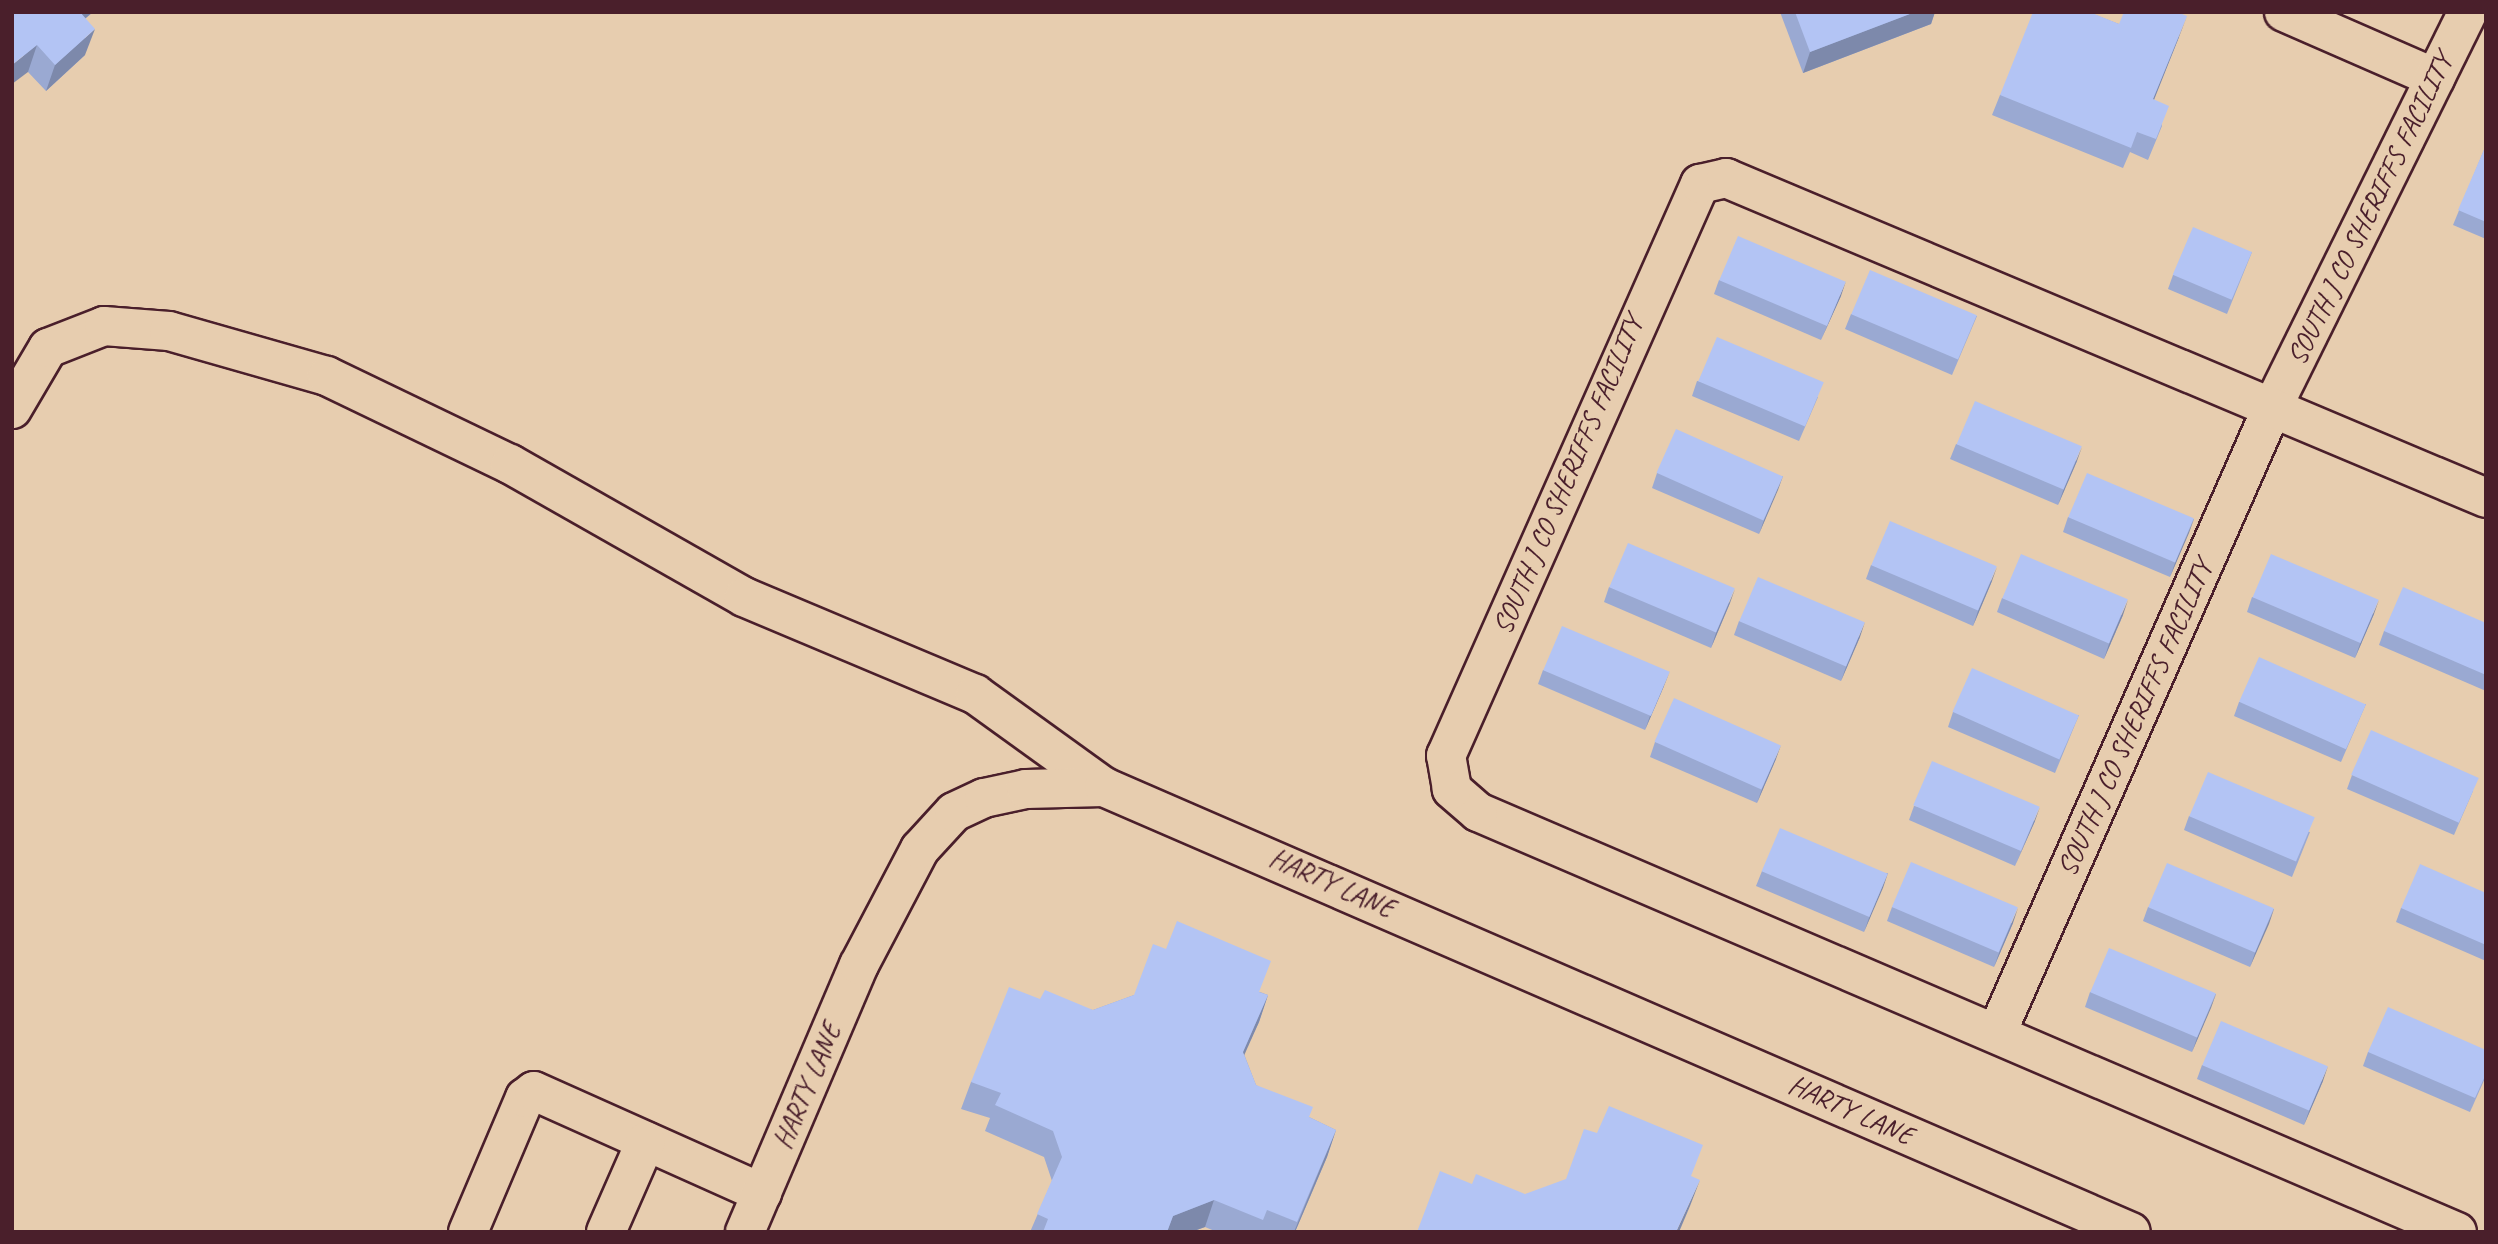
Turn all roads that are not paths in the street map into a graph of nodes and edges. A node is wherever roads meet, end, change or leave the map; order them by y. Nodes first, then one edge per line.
1 (2284, 12) edge
2 (2468, 12) edge
3 (2435, 78) junction
4 (2273, 406) junction
5 (12, 410) edge
6 (2486, 498) edge
7 (1104, 787) junction
8 (1997, 1030) junction
9 (646, 1141) junction
10 (762, 1193) junction
11 (468, 1232) edge
12 (606, 1232) edge
13 (745, 1232) edge
14 (2131, 1232) edge
15 (2457, 1232) edge

1 - 3 street
2 - 3 street, SOUTH J CO SHERIFFS FACILITY
3 - 4 street, SOUTH J CO SHERIFFS FACILITY
4 - 6 street, SOUTH J CO SHERIFFS FACILITY
4 - 8 street, SOUTH J CO SHERIFFS FACILITY
4 - 8 street, SOUTH J CO SHERIFFS FACILITY
5 - 7 street
7 - 10 street, HARTY LANE
7 - 14 street, HARTY LANE
8 - 15 street, SOUTH J CO SHERIFFS FACILITY
9 - 10 street
9 - 11 street
9 - 12 street
10 - 13 street, HARTY LANE

